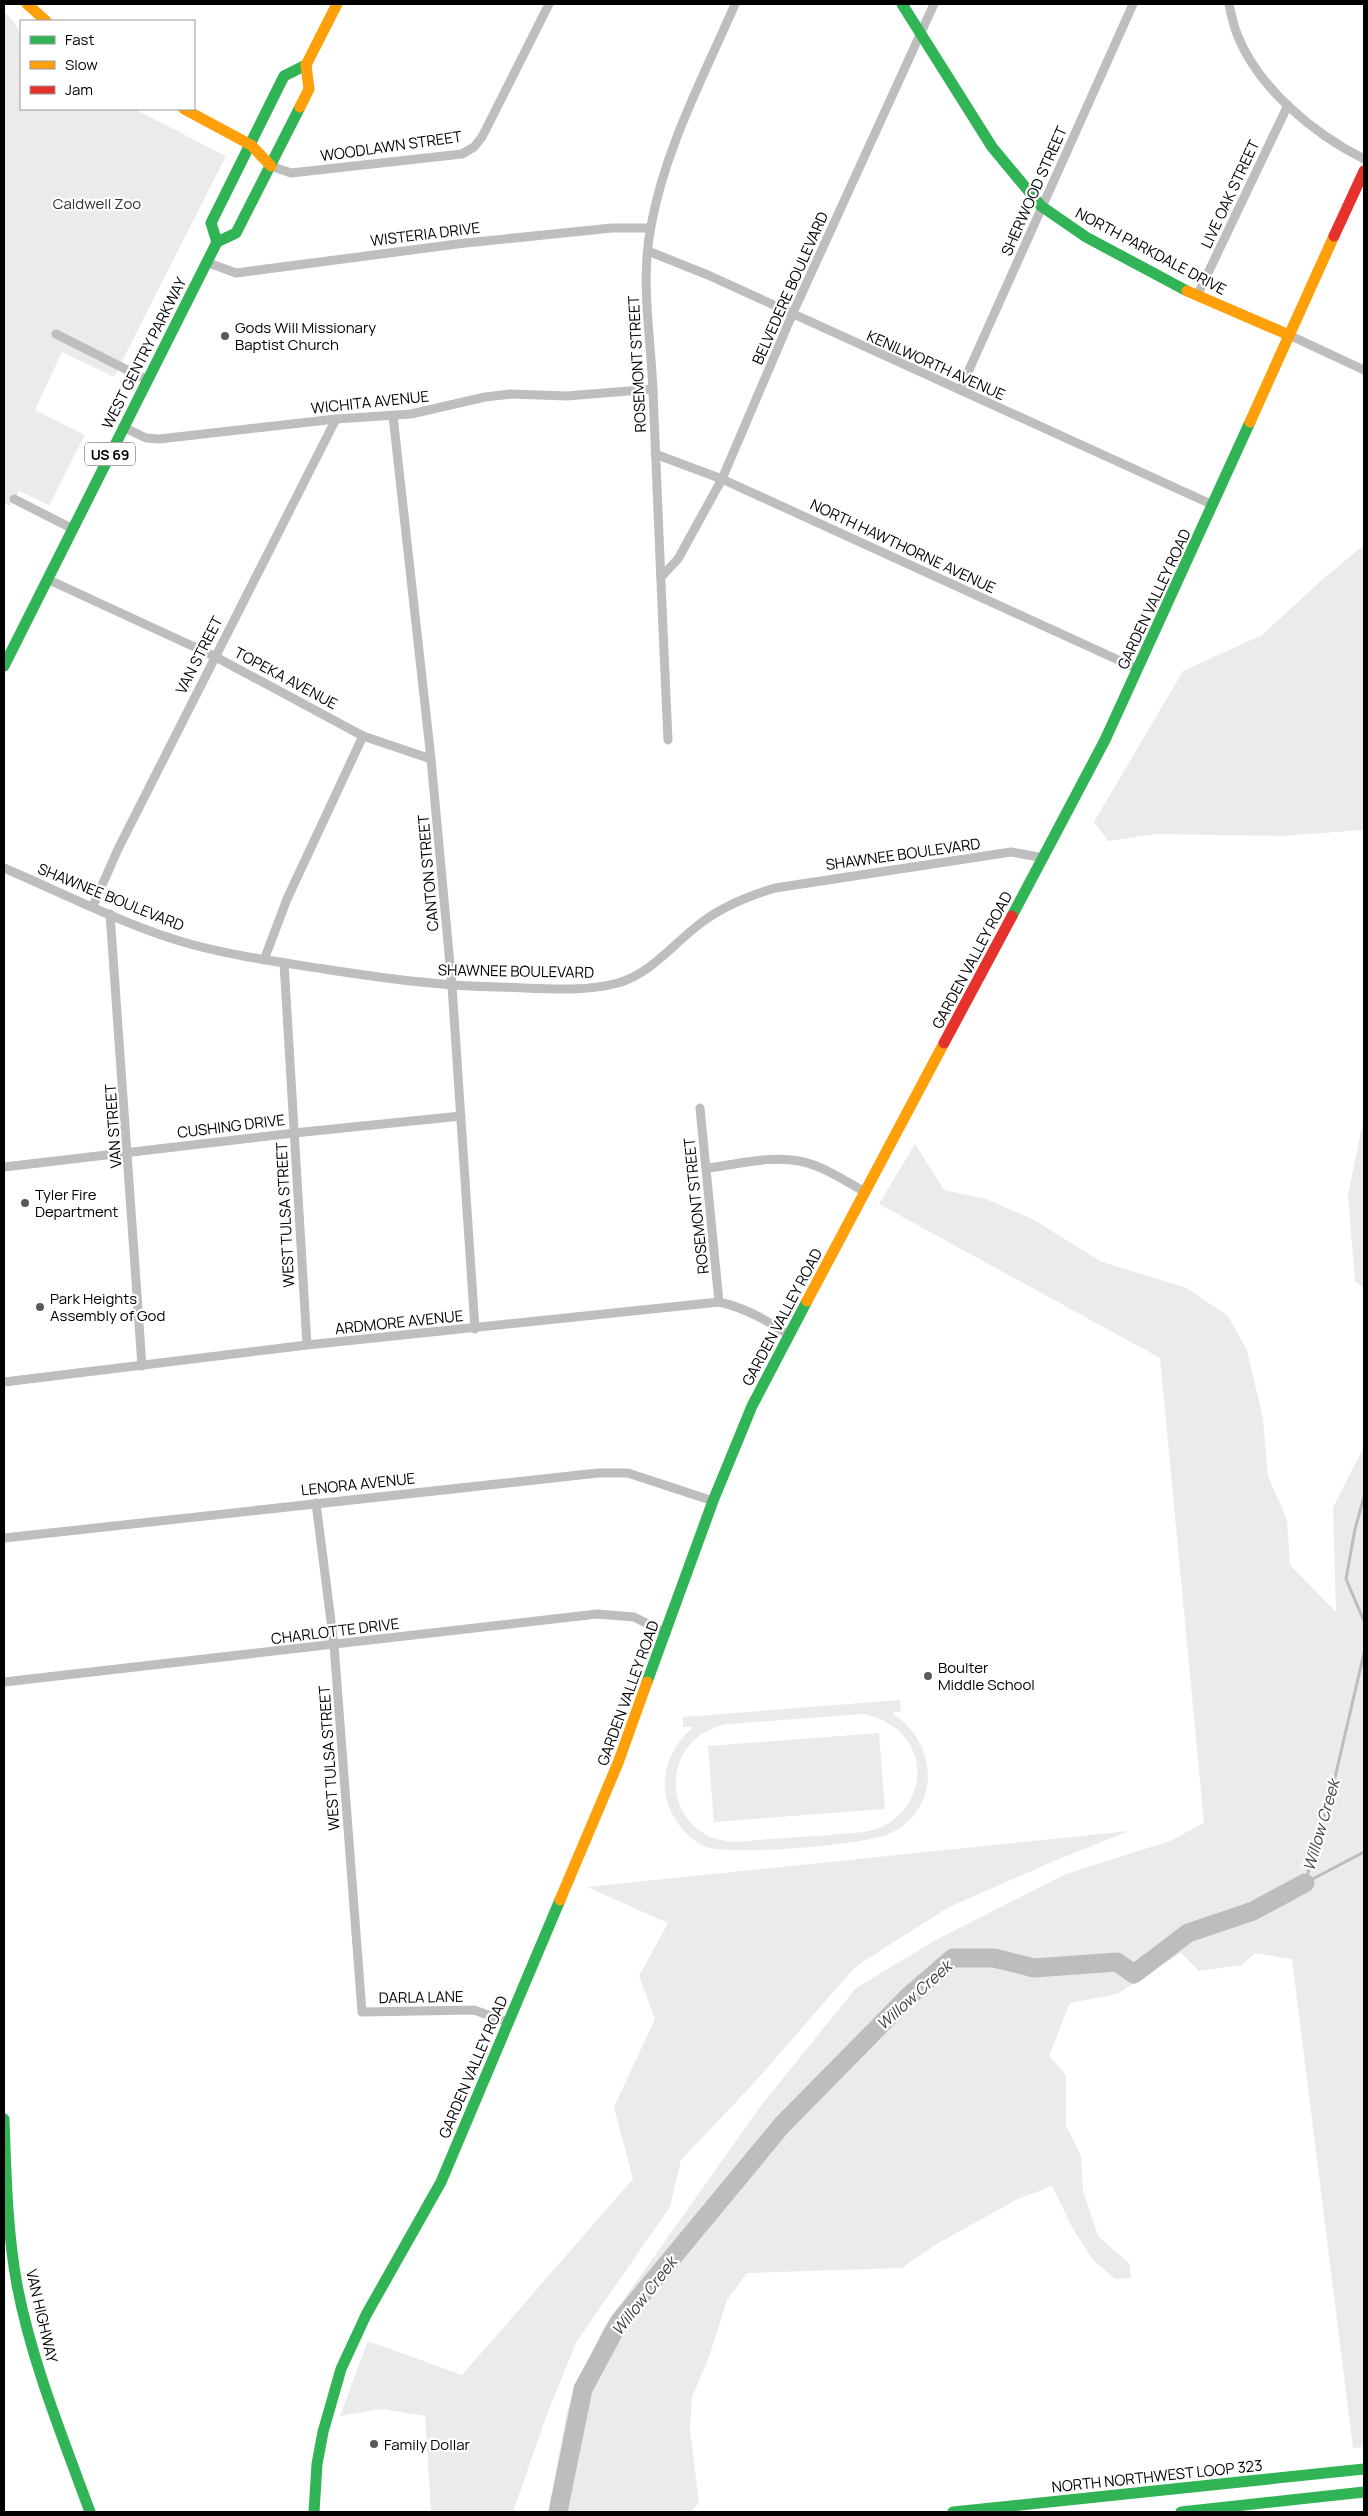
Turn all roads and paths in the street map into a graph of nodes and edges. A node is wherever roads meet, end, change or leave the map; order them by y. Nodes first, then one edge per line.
1 (27, 4) edge
2 (337, 4) edge
3 (549, 4) edge
4 (735, 4) edge
5 (902, 4) edge
6 (934, 4) edge
7 (1133, 4) edge
8 (1228, 4) edge
9 (45, 20) edge
10 (921, 33) junction
11 (306, 65) junction
12 (1288, 105) junction
13 (186, 110) edge
14 (251, 145) junction
15 (1364, 159) edge
16 (271, 166) junction
17 (1364, 171) edge
18 (1042, 206) junction
19 (650, 228) junction
20 (216, 242) junction
21 (648, 250) junction
22 (206, 262) junction
23 (1198, 296) junction
24 (792, 314) junction
25 (56, 334) dead end
26 (1289, 335) junction
27 (1364, 370) edge
28 (147, 380) junction
29 (653, 389) junction
30 (960, 390) junction
31 (393, 416) junction
32 (336, 420) junction
33 (123, 427) junction
34 (654, 454) junction
35 (722, 479) junction
36 (14, 499) dead end
37 (1213, 506) junction
38 (72, 529) junction
39 (661, 577) junction
40 (47, 579) junction
41 (214, 656) junction
42 (4, 666) edge
43 (1138, 669) junction
44 (363, 736) junction
45 (668, 740) dead end
46 (431, 759) junction
47 (1044, 858) junction
48 (4, 868) edge
49 (93, 906) junction
50 (110, 914) junction
51 (264, 960) junction
52 (284, 963) junction
53 (452, 986) junction
54 (700, 1108) dead end
55 (461, 1116) junction
56 (294, 1133) junction
57 (128, 1152) junction
58 (4, 1167) edge
59 (707, 1168) junction
60 (866, 1192) junction
61 (720, 1302) junction
62 (475, 1328) junction
63 (789, 1335) junction
64 (307, 1345) junction
65 (142, 1366) junction
66 (4, 1382) edge
67 (713, 1501) junction
68 (316, 1502) junction
69 (4, 1538) edge
70 (666, 1633) junction
71 (334, 1645) junction
72 (4, 1682) edge
73 (362, 2012) joint
74 (508, 2022) junction
75 (4, 2119) edge
76 (4, 2152) edge
77 (1364, 2469) edge
78 (1364, 2492) edge
79 (1075, 2500) junction
80 (90, 2512) edge
81 (314, 2512) edge
82 (953, 2512) edge
83 (1036, 2512) edge
84 (1181, 2512) edge

1 - 9 main road
2 - 11 main road
3 - 16 street, WOODLAWN STREET
4 - 19 street, ROSEMONT STREET
5 - 10 main road, NORTH PARKDALE DRIVE
6 - 10 street, BELVEDERE BOULEVARD
7 - 18 street, SHERWOOD STREET
8 - 12 street
10 - 18 main road, NORTH PARKDALE DRIVE
10 - 24 street, BELVEDERE BOULEVARD
11 - 14 main road
11 - 16 main road
12 - 15 street
12 - 23 street, LIVE OAK STREET
13 - 14 main road
14 - 16 main road
14 - 20 main road
16 - 20 main road
17 - 26 main road, GARDEN VALLEY ROAD
18 - 23 main road, NORTH PARKDALE DRIVE
18 - 30 street, SHERWOOD STREET
19 - 21 street, ROSEMONT STREET
19 - 22 street, WISTERIA DRIVE
20 - 22 main road, WEST GENTRY PARKWAY / US 69
21 - 24 street, KENILWORTH AVENUE
21 - 29 street, ROSEMONT STREET
22 - 28 main road, WEST GENTRY PARKWAY / US 69
23 - 26 main road, NORTH PARKDALE DRIVE
24 - 30 street, KENILWORTH AVENUE
24 - 35 street, BELVEDERE BOULEVARD
25 - 28 street
26 - 27 street, NORTH PARKDALE DRIVE
26 - 37 main road, GARDEN VALLEY ROAD
28 - 33 main road, WEST GENTRY PARKWAY / US 69
29 - 31 street, WICHITA AVENUE
29 - 34 street, ROSEMONT STREET
30 - 37 street, KENILWORTH AVENUE
31 - 32 street, WICHITA AVENUE
31 - 46 street, CANTON STREET
32 - 33 street, WICHITA AVENUE
32 - 41 street, VAN STREET
33 - 38 main road, WEST GENTRY PARKWAY / US 69
34 - 35 street, NORTH HAWTHORNE AVENUE
34 - 39 street, ROSEMONT STREET
35 - 39 street, BELVEDERE BOULEVARD
35 - 43 street, NORTH HAWTHORNE AVENUE
36 - 38 street
37 - 43 main road, GARDEN VALLEY ROAD
38 - 40 main road, WEST GENTRY PARKWAY / US 69
39 - 45 street, ROSEMONT STREET
40 - 41 street, TOPEKA AVENUE
40 - 42 main road, WEST GENTRY PARKWAY / US 69
41 - 44 street, TOPEKA AVENUE
41 - 49 street, VAN STREET
43 - 47 main road, GARDEN VALLEY ROAD
44 - 46 street, TOPEKA AVENUE
44 - 51 street
46 - 53 street, CANTON STREET
47 - 53 street, SHAWNEE BOULEVARD
47 - 60 main road, GARDEN VALLEY ROAD
48 - 49 street, SHAWNEE BOULEVARD
49 - 50 street, SHAWNEE BOULEVARD
50 - 51 street, SHAWNEE BOULEVARD
50 - 57 street, VAN STREET
51 - 52 street, SHAWNEE BOULEVARD
52 - 53 street, SHAWNEE BOULEVARD
52 - 56 street, WEST TULSA STREET
53 - 55 street, CANTON STREET
54 - 59 street, ROSEMONT STREET
55 - 56 street, CUSHING DRIVE
55 - 62 street, CANTON STREET
56 - 57 street, CUSHING DRIVE
56 - 64 street, WEST TULSA STREET
57 - 58 street, CUSHING DRIVE
57 - 65 street, VAN STREET
59 - 60 street
59 - 61 street, ROSEMONT STREET
60 - 63 main road, GARDEN VALLEY ROAD
61 - 62 street, ARDMORE AVENUE
61 - 63 street, ARDMORE AVENUE
62 - 64 street, ARDMORE AVENUE
63 - 67 main road, GARDEN VALLEY ROAD
64 - 65 street, ARDMORE AVENUE
65 - 66 street, ARDMORE AVENUE
67 - 68 street, LENORA AVENUE
67 - 70 main road, GARDEN VALLEY ROAD
68 - 69 street, LENORA AVENUE
68 - 71 street, WEST TULSA STREET
70 - 71 street, CHARLOTTE DRIVE
70 - 74 main road, GARDEN VALLEY ROAD
71 - 72 street, CHARLOTTE DRIVE
71 - 73 street, WEST TULSA STREET
73 - 74 street, DARLA LANE
74 - 81 main road, GARDEN VALLEY ROAD
75 - 76 main road, VAN HIGHWAY
76 - 80 main road, VAN HIGHWAY
77 - 79 main road, NORTH NORTHWEST LOOP 323
78 - 84 main road
79 - 82 main road, NORTH NORTHWEST LOOP 323
79 - 83 main road

